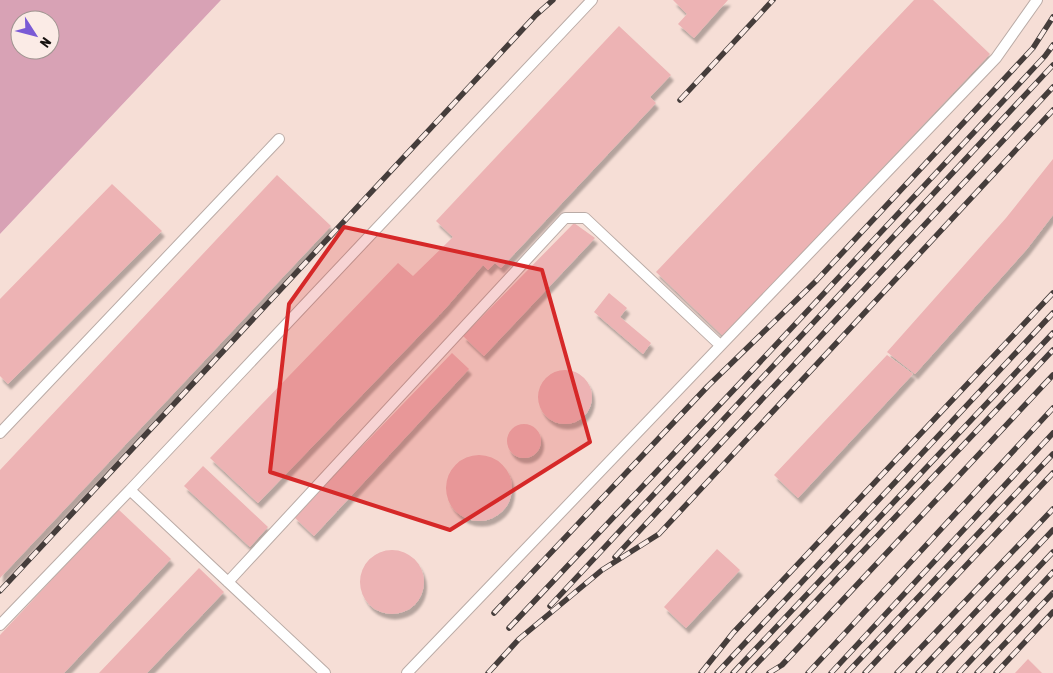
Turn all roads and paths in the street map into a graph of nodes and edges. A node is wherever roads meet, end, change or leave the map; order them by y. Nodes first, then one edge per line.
1 (592, 0) edge
2 (1037, 0) edge
3 (278, 139) dead end
4 (720, 345) junction
5 (0, 433) edge
6 (130, 490) junction
7 (228, 582) junction
8 (0, 625) edge
9 (325, 673) edge
10 (407, 673) edge

1 - 6 lane
2 - 4 lane
3 - 5 lane
4 - 7 lane
4 - 10 lane
6 - 7 lane
6 - 8 lane
7 - 9 lane

